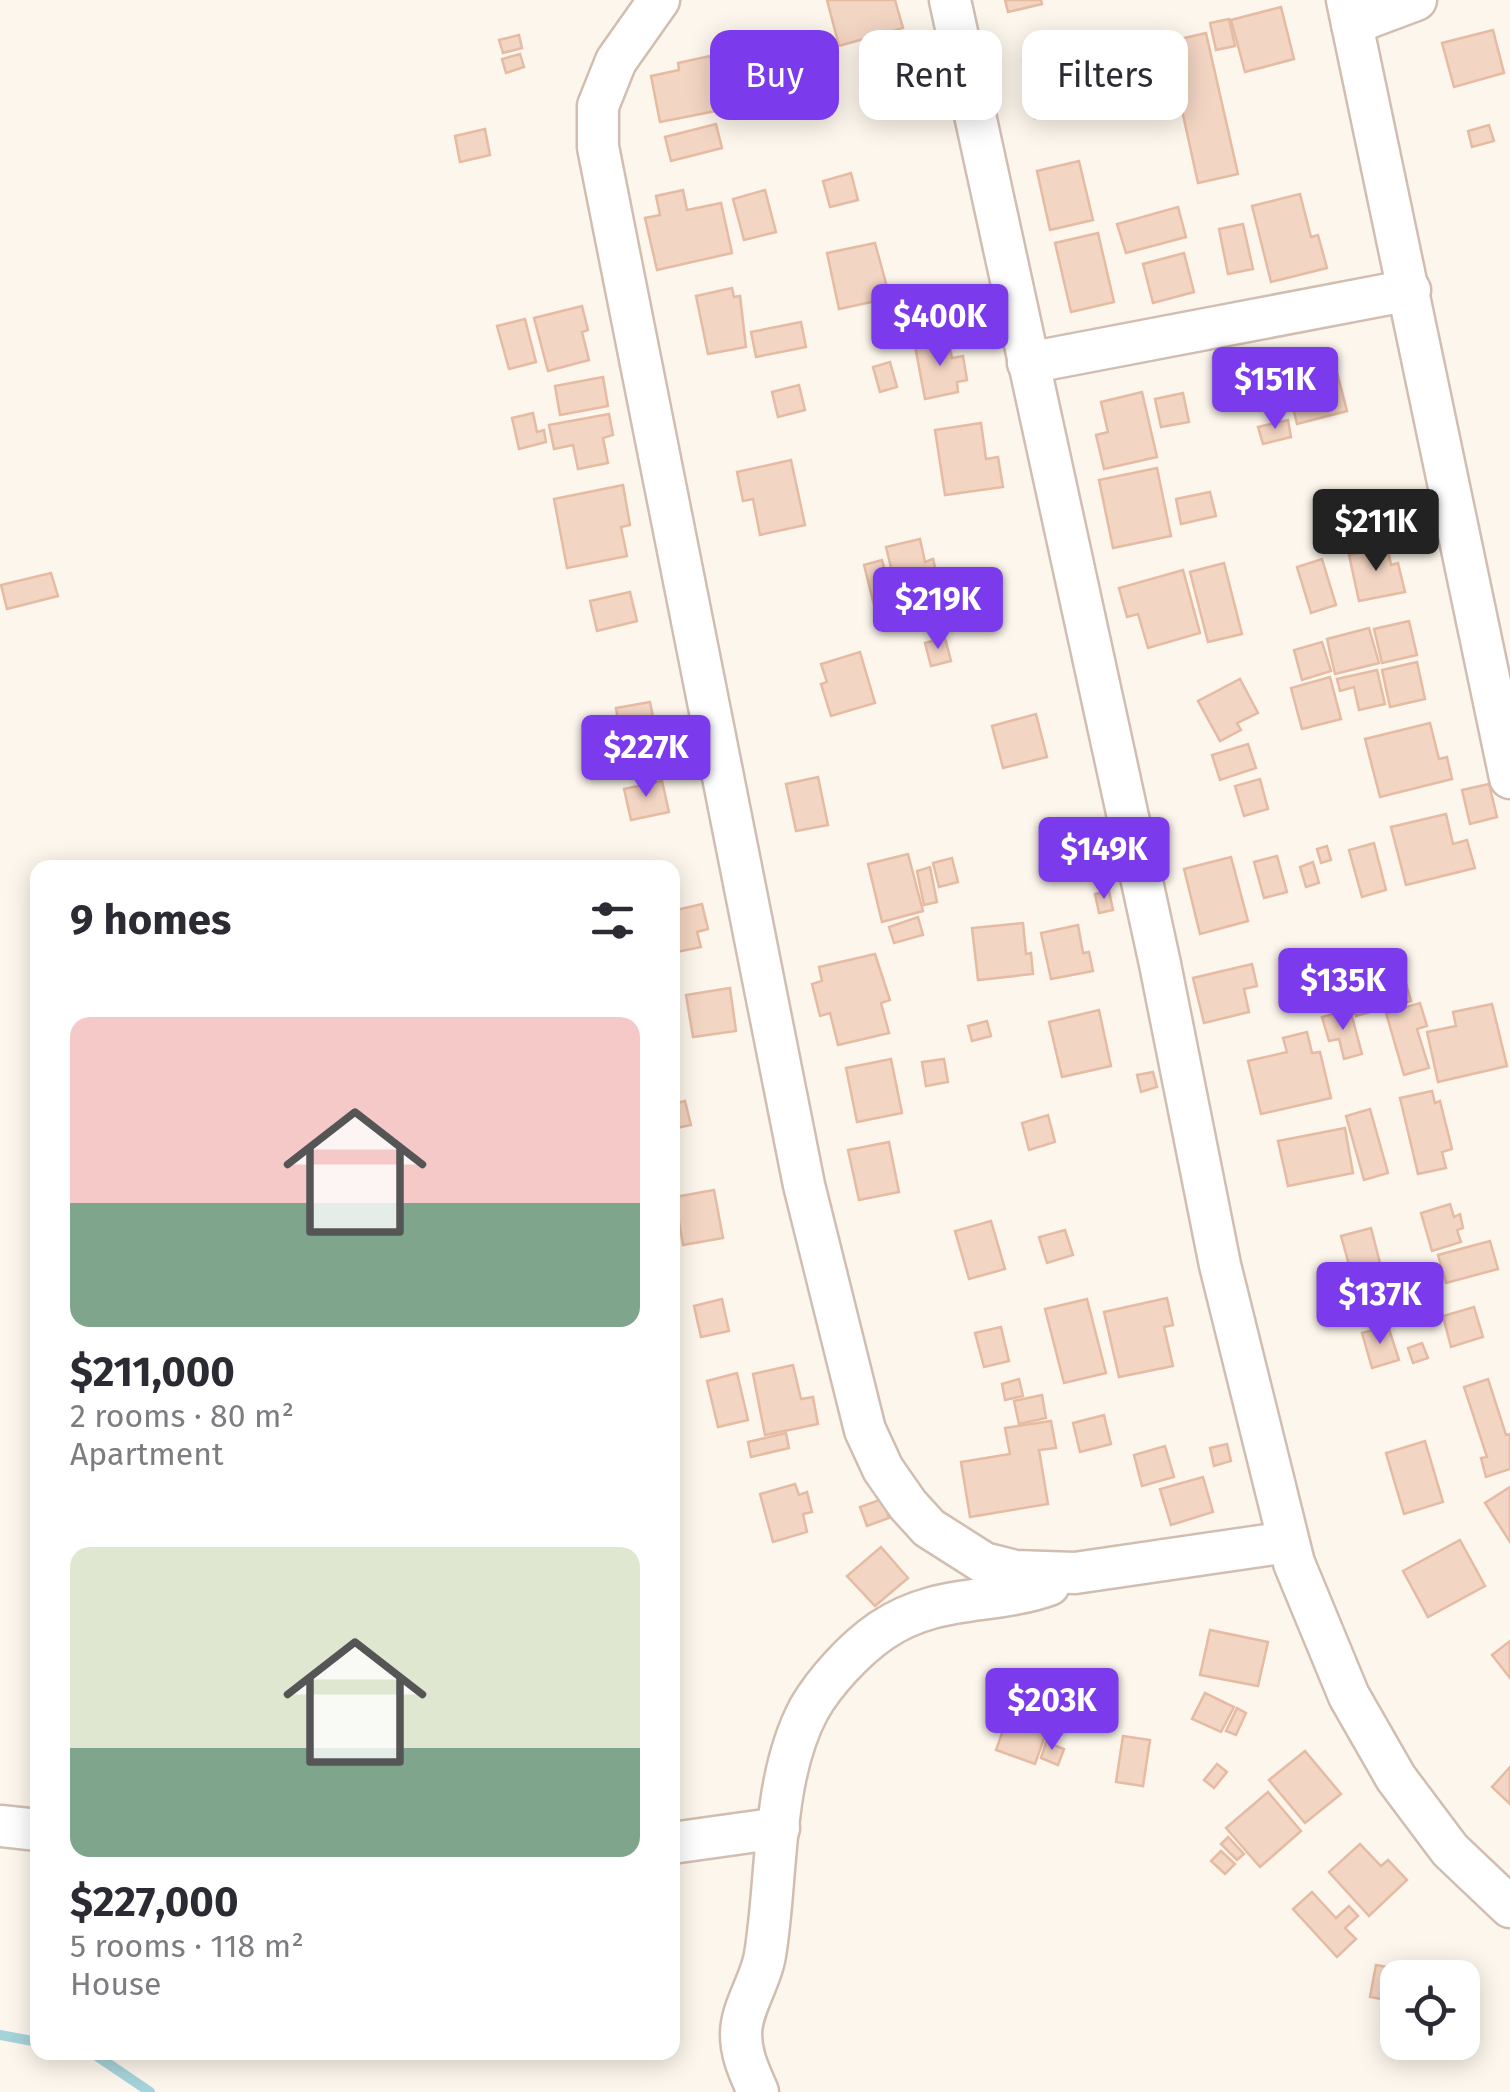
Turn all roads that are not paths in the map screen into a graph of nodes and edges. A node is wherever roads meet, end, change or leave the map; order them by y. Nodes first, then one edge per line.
1 (659, 0) edge
2 (950, 0) edge
3 (1416, 0) edge
4 (1350, 12) edge
5 (1410, 290) junction
6 (1028, 363) junction
7 (1510, 778) edge
8 (1288, 1542) junction
9 (1075, 1572) junction
10 (0, 1826) edge
11 (778, 1828) junction
12 (30, 1829) edge
13 (680, 1842) edge
14 (1510, 1907) edge
15 (758, 2092) edge

1 - 9 street
2 - 6 street
3 - 4 street
4 - 5 street
5 - 6 street
5 - 7 street
6 - 8 street
8 - 9 street
8 - 14 street
9 - 11 street
10 - 12 street
11 - 13 street
11 - 15 street

